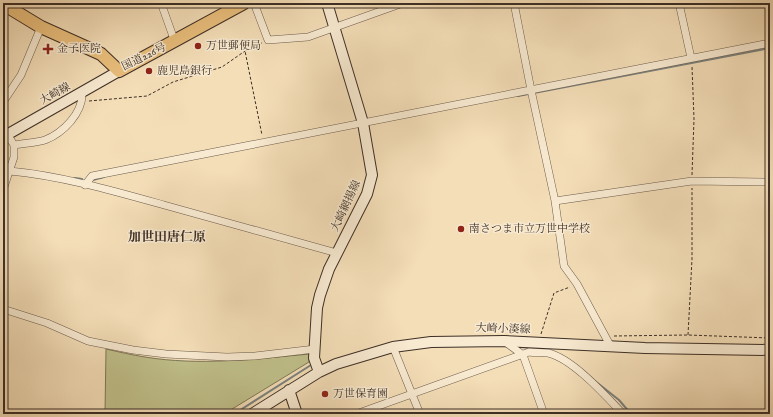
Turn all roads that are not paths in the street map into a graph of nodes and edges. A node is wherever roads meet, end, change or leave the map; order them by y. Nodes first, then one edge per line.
1 (161, 3) edge
2 (244, 3) edge
3 (254, 3) edge
4 (327, 3) edge
5 (404, 3) edge
6 (514, 3) edge
7 (679, 3) edge
8 (9, 5) edge
9 (334, 26) junction
10 (41, 27) junction
11 (175, 42) junction
12 (770, 43) edge
13 (691, 58) junction
14 (119, 71) junction
15 (531, 92) junction
16 (82, 98) junction
17 (3, 102) edge
18 (364, 123) junction
19 (5, 136) edge
20 (14, 145) junction
21 (10, 171) junction
22 (770, 182) edge
23 (85, 185) junction
24 (3, 190) edge
25 (555, 201) junction
26 (337, 253) junction
27 (3, 309) edge
28 (504, 340) junction
29 (393, 347) junction
30 (611, 347) junction
31 (315, 349) junction
32 (770, 350) edge
33 (523, 355) junction
34 (319, 372) junction
35 (289, 390) junction
36 (412, 394) junction
37 (252, 414) edge
38 (297, 414) edge
39 (356, 414) edge
40 (420, 414) edge
41 (544, 414) edge
42 (623, 414) edge

1 - 11 street
2 - 11 highway, 国道226号
3 - 9 street
4 - 9 street, 大崎網揚線
5 - 9 street
6 - 15 street
7 - 13 street
8 - 10 highway, 国道226号
9 - 18 street, 大崎網揚線
10 - 14 highway, 国道226号
10 - 17 street
11 - 14 highway, 国道226号
12 - 13 street
13 - 15 street
14 - 16 street, 大崎線
15 - 18 street
15 - 25 street
16 - 19 street, 大崎線
16 - 20 street
18 - 23 street
18 - 26 street, 大崎網揚線
19 - 20 street
20 - 21 street
21 - 23 street
21 - 24 street
22 - 25 street
23 - 26 street
25 - 30 street
26 - 31 street, 大崎網揚線
27 - 31 street
28 - 29 street, 大崎小湊線
28 - 30 street, 大崎小湊線
28 - 33 street
29 - 34 street, 大崎小湊線
29 - 36 street
30 - 32 street, 大崎小湊線
31 - 34 street, 大崎網揚線
33 - 36 street
33 - 41 street
33 - 42 street
34 - 35 street, 大崎小湊線
35 - 37 street, 大崎小湊線
35 - 38 street
36 - 39 street
36 - 40 street

